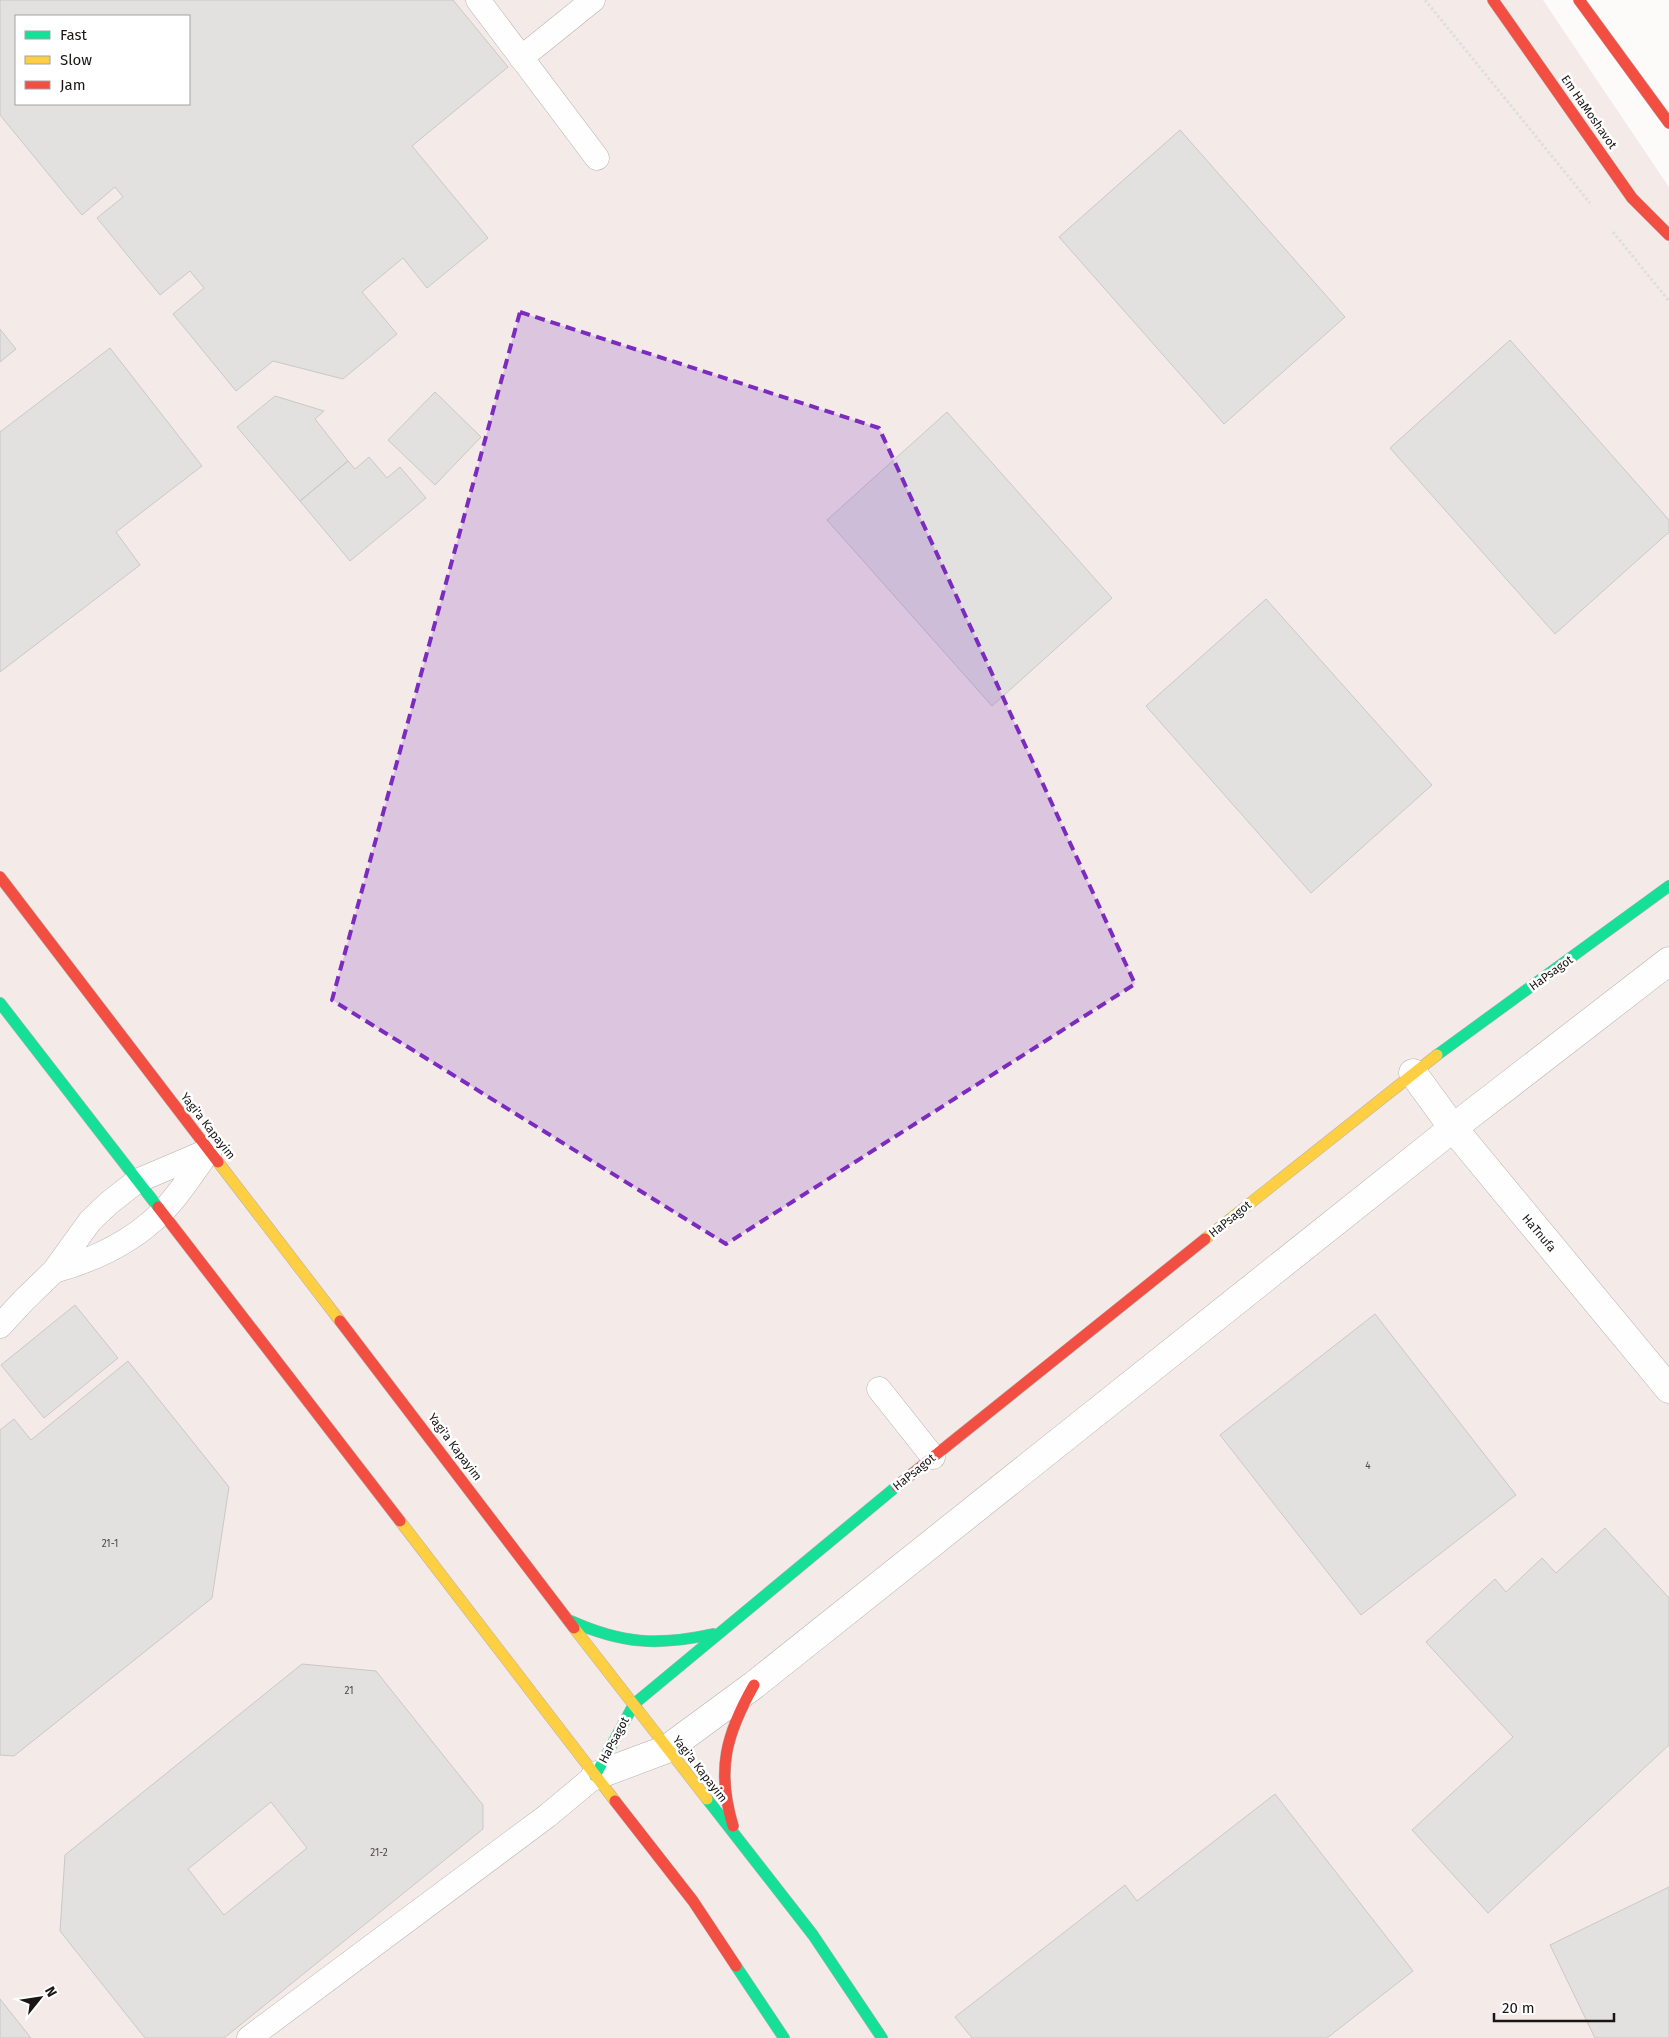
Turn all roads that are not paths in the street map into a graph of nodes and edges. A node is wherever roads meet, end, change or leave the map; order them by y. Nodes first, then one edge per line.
1 (478, 0) edge
2 (593, 0) edge
3 (1493, 0) edge
4 (1579, 0) edge
5 (521, 58) junction
6 (1669, 123) edge
7 (597, 158) dead end
8 (1669, 235) edge
9 (0, 877) edge
10 (1669, 886) edge
11 (1669, 962) edge
12 (0, 1003) edge
13 (1413, 1073) junction
14 (1453, 1128) junction
15 (210, 1150) junction
16 (137, 1181) junction
17 (162, 1213) junction
18 (54, 1272) junction
19 (0, 1326) edge
20 (879, 1389) dead end
21 (1669, 1389) edge
22 (933, 1457) junction
23 (570, 1620) junction
24 (720, 1632) junction
25 (754, 1685) junction
26 (634, 1704) junction
27 (667, 1749) junction
28 (596, 1776) junction
29 (738, 1841) junction
30 (249, 2038) edge
31 (784, 2038) edge
32 (882, 2038) edge

1 - 5 lane
2 - 5 lane
3 - 8 street, Em HaMoshavot
4 - 6 street
5 - 7 lane
9 - 15 street, Yagi'a Kapayim
10 - 13 street, HaPsagot
11 - 14 street, HaPsagot
12 - 16 street
13 - 14 street, HaTnufa
13 - 22 street, HaPsagot
14 - 21 street, HaTnufa
14 - 25 street, HaPsagot
15 - 16 lane
15 - 17 lane
15 - 23 street, Yagi'a Kapayim
16 - 17 street
16 - 18 lane
17 - 18 lane
17 - 28 street
18 - 19 lane
20 - 22 lane
22 - 24 street, HaPsagot
23 - 24 street
23 - 26 street, Yagi'a Kapayim
24 - 26 street, HaPsagot
25 - 27 street, HaPsagot
25 - 29 street
26 - 27 street, Yagi'a Kapayim
26 - 28 street, HaPsagot
27 - 28 street, HaPsagot
27 - 29 street, Yagi'a Kapayim
28 - 30 lane
28 - 31 street
29 - 32 street, Yagi'a Kapayim

